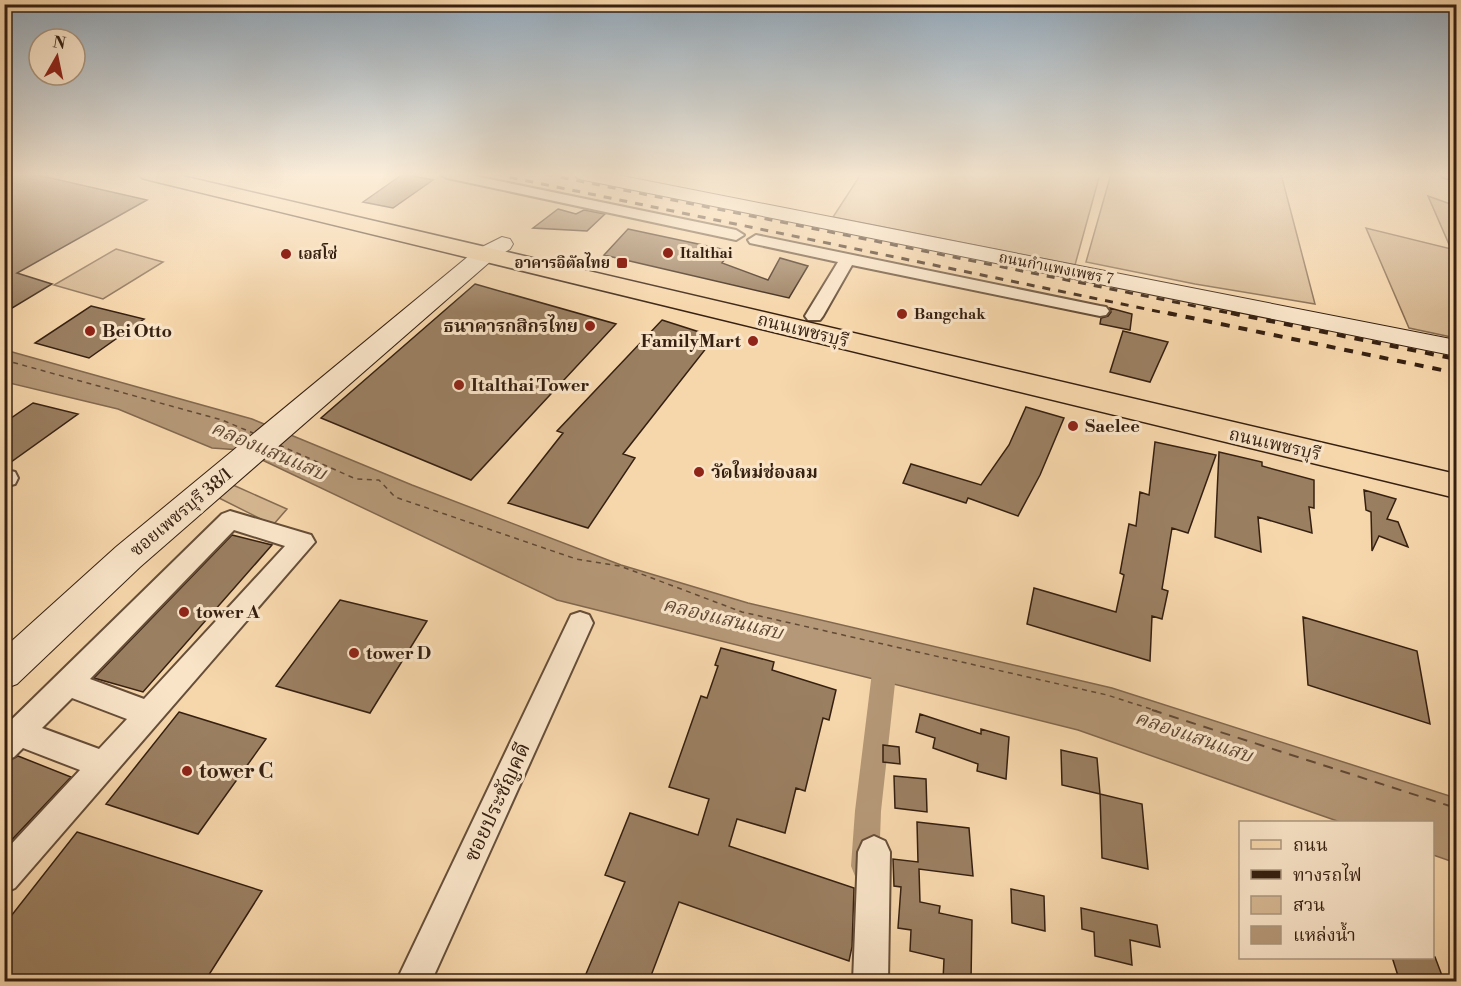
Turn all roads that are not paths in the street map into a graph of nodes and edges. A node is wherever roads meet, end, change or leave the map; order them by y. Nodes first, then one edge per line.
1 (360, 220) edge
2 (378, 220) edge
3 (665, 220) edge
4 (815, 220) edge
5 (736, 235) dead end
6 (756, 240) dead end
7 (493, 249) junction
8 (848, 260) junction
9 (1100, 311) dead end
10 (821, 323) junction
11 (1456, 348) edge
12 (1456, 468) edge
13 (1456, 486) edge
14 (580, 623) dead end
15 (4, 672) edge
16 (68, 684) junction
17 (149, 714) junction
18 (11, 740) edge
19 (104, 765) junction
20 (874, 852) dead end
21 (4, 877) edge
22 (413, 981) edge
23 (870, 981) edge

1 - 7 main road, ถนนเพชรบุรี
2 - 7 main road, ถนนเพชรบุรี
3 - 5 street
4 - 11 street, ถนนกำแพงเพชร 7
6 - 8 street
7 - 10 main road, ถนนเพชรบุรี
7 - 15 street, ซอยเพชรบุรี 38/1
8 - 9 street
8 - 10 street
10 - 12 main road, ถนนเพชรบุรี
10 - 13 main road, ถนนเพชรบุรี
14 - 22 street, ซอยประชัญคดี
16 - 17 street
16 - 17 street
16 - 18 street
17 - 19 street
18 - 19 street
19 - 21 street
20 - 23 street

